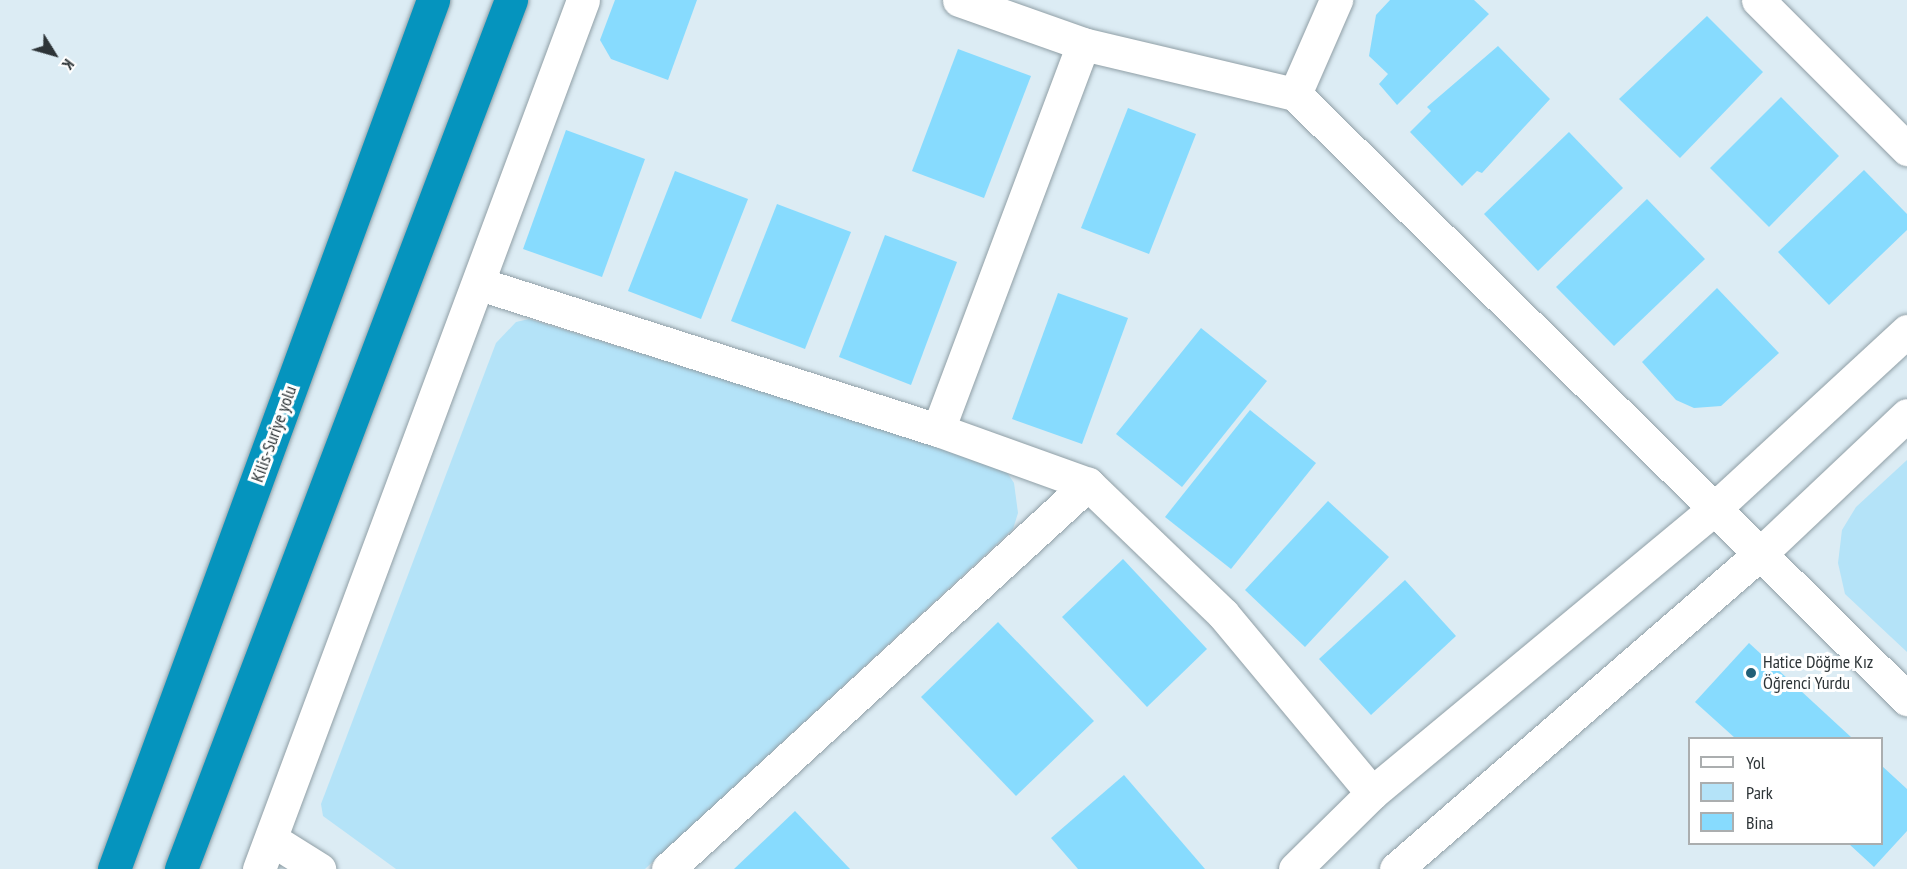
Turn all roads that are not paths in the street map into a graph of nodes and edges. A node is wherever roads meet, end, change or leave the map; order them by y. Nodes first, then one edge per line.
1 (433, 0) edge
2 (511, 0) edge
3 (583, 0) edge
4 (959, 0) edge
5 (1336, 0) edge
6 (1758, 0) edge
7 (1083, 44) junction
8 (1295, 94) junction
9 (1907, 149) edge
10 (480, 284) junction
11 (1907, 331) edge
12 (1907, 415) edge
13 (938, 430) junction
14 (1088, 484) junction
15 (1713, 510) junction
16 (1760, 554) junction
17 (1907, 699) edge
18 (1372, 793) junction
19 (265, 854) edge
20 (1411, 865) edge
21 (114, 869) edge
22 (181, 869) edge
23 (320, 869) edge
24 (668, 869) edge
25 (1294, 869) edge

1 - 21 highway, Kilis-Suriye yolu
2 - 22 highway
3 - 10 street
4 - 7 street
5 - 8 street
6 - 9 street
7 - 8 street
7 - 13 street
8 - 15 street
10 - 13 street
10 - 19 street
11 - 15 street
12 - 16 street
13 - 14 street
14 - 18 street
14 - 24 street
15 - 16 street
15 - 18 street
16 - 17 street
16 - 20 street
18 - 25 street
19 - 23 street

